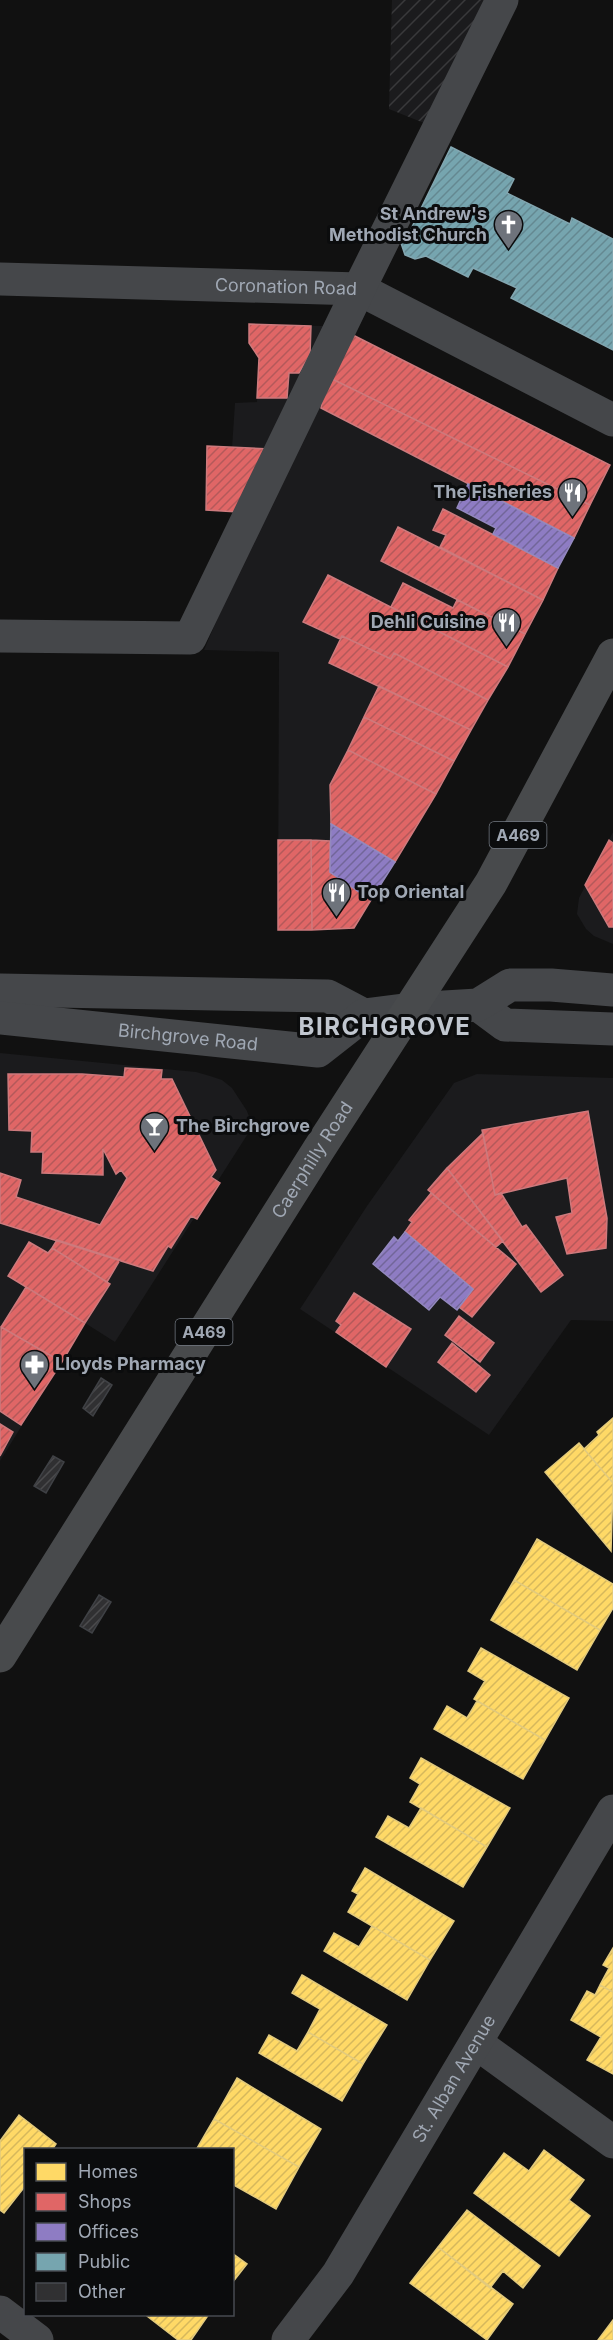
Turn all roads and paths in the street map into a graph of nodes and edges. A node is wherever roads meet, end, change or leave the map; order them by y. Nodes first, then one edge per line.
1 (502, 0) edge
2 (0, 279) edge
3 (358, 289) junction
4 (613, 420) edge
5 (0, 636) edge
6 (613, 655) edge
7 (0, 990) edge
8 (613, 990) edge
9 (478, 1005) junction
10 (411, 1009) junction
11 (364, 1015) junction
12 (0, 1018) edge
13 (613, 1029) edge
14 (0, 1656) edge
15 (613, 1811) edge
16 (476, 2043) junction
17 (613, 2142) edge
18 (0, 2312) edge
19 (37, 2340) edge
20 (288, 2340) edge

1 - 3 street
2 - 3 street, Coronation Road
3 - 4 street, Coronation Road
3 - 5 street
6 - 10 main road, Caerphilly Road / A469
7 - 11 street
8 - 9 street
9 - 10 street
9 - 13 street
10 - 11 street
10 - 14 main road, Caerphilly Road / A469
11 - 12 street, Birchgrove Road
15 - 16 street, St. Alban Avenue
16 - 17 street
16 - 20 street, St. Alban Avenue
18 - 19 street

